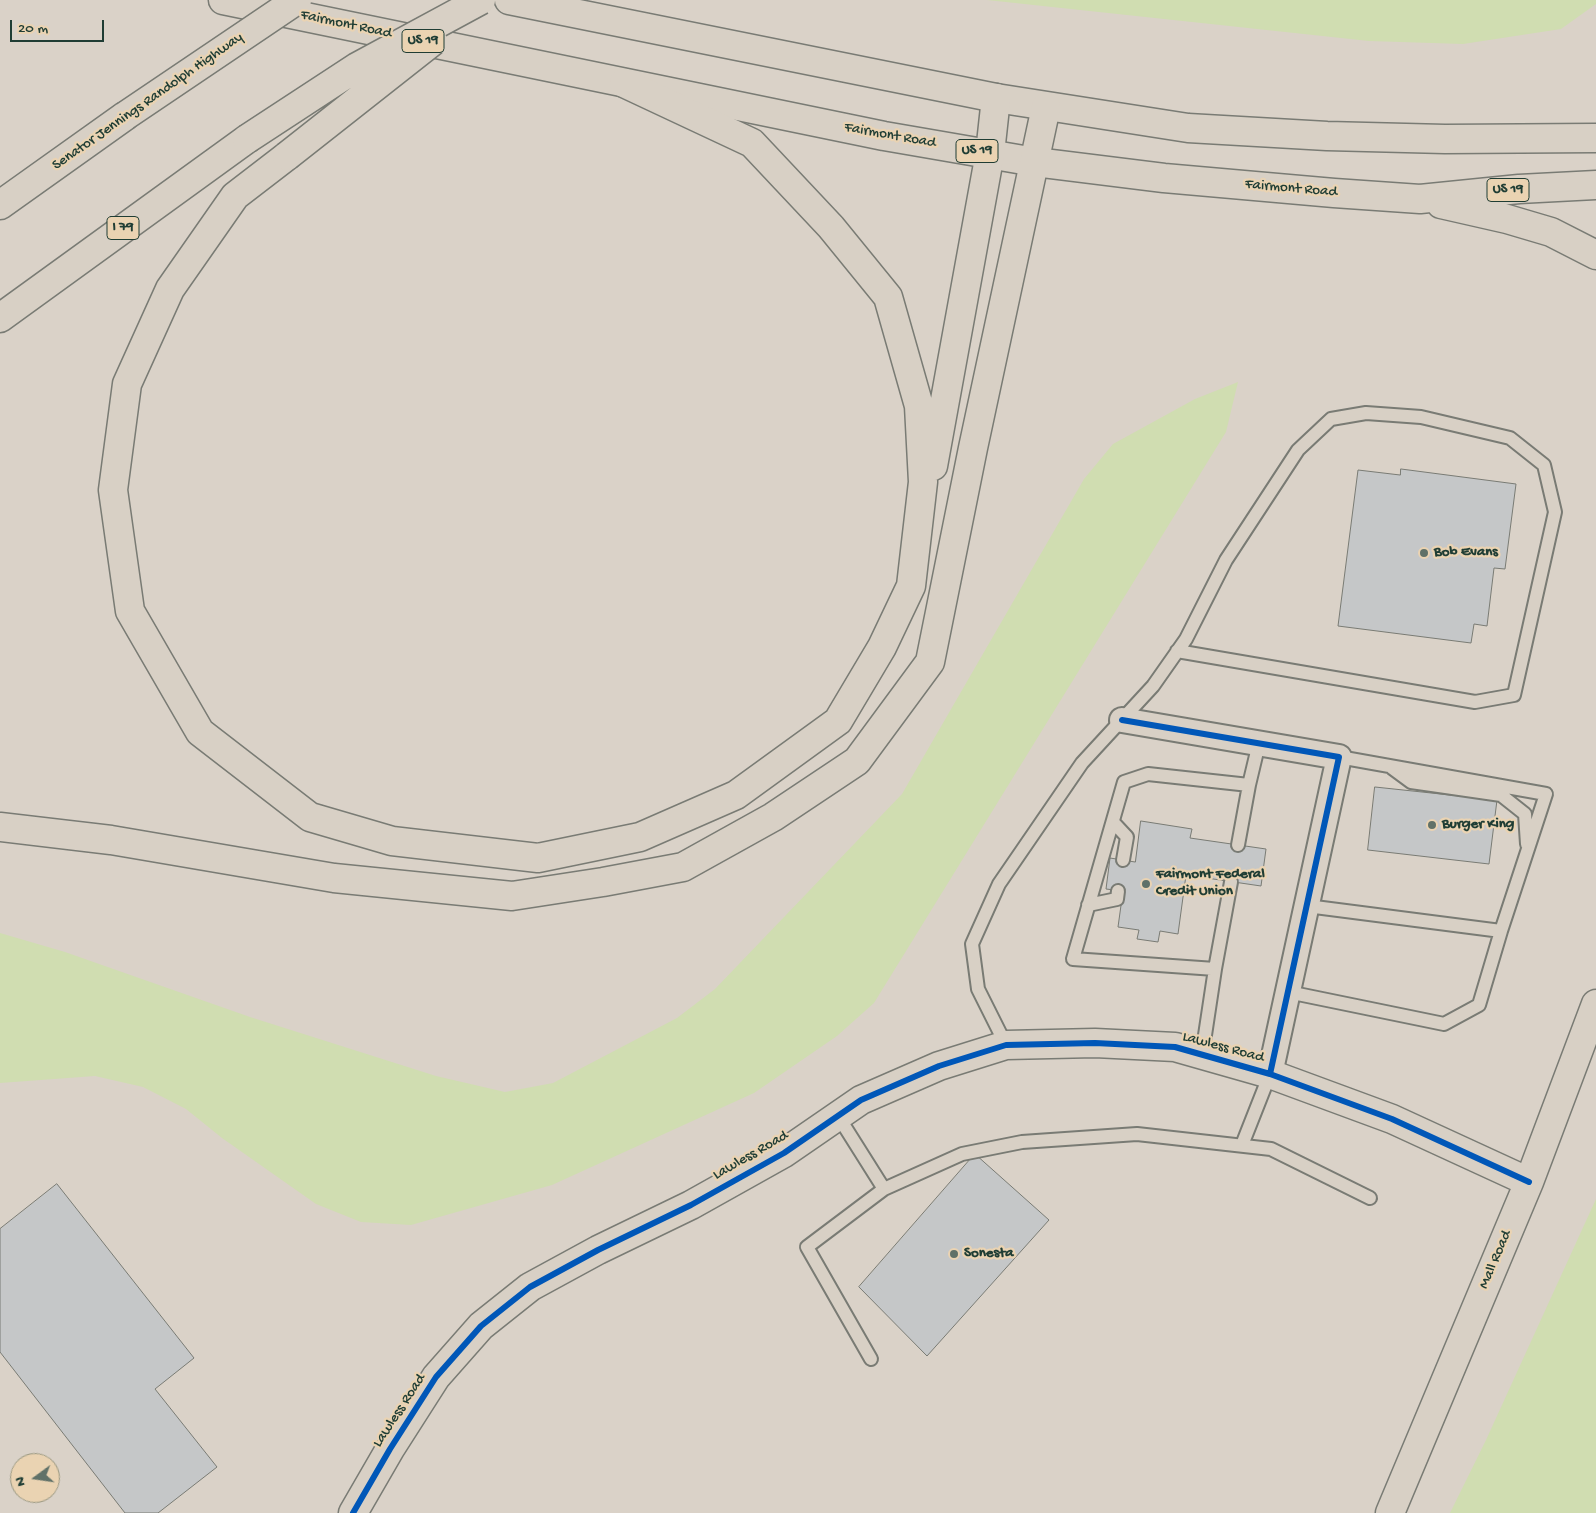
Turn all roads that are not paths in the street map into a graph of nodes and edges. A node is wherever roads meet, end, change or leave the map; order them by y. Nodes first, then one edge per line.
1 (223, 0) edge
2 (297, 0) edge
3 (481, 0) edge
4 (485, 0) edge
5 (509, 0) edge
6 (624, 83) junction
7 (996, 98) junction
8 (1046, 107) junction
9 (1596, 138) edge
10 (990, 153) junction
11 (1035, 162) junction
12 (1596, 185) edge
13 (1420, 199) junction
14 (0, 205) edge
15 (1596, 255) edge
16 (0, 318) edge
17 (911, 586) junction
18 (1177, 651) junction
19 (1122, 720) junction
20 (1259, 743) junction
21 (1339, 757) junction
22 (1389, 766) junction
23 (1249, 784) junction
24 (1112, 822) junction
25 (0, 828) edge
26 (1238, 845) dead end
27 (1527, 851) junction
28 (1123, 860) dead end
29 (1231, 882) dead end
30 (1118, 891) dead end
31 (1088, 905) junction
32 (1307, 906) junction
33 (1501, 930) junction
34 (1214, 969) junction
35 (1288, 992) junction
36 (1596, 1004) edge
37 (1006, 1045) junction
38 (1202, 1055) junction
39 (1270, 1074) junction
40 (838, 1116) junction
41 (1242, 1145) junction
42 (1529, 1182) junction
43 (884, 1189) junction
44 (1370, 1198) dead end
45 (871, 1359) dead end
46 (353, 1513) edge
47 (1390, 1513) edge

1 - 6 main road, Fairmont Road / US 19
2 - 14 main road, Senator Jennings Randolph Highway, bridge
3 - 16 main road, I 79, bridge
4 - 17 main road, bridge
5 - 7 main road
6 - 10 main road, Fairmont Road / US 19
6 - 17 main road
7 - 8 main road
7 - 10 main road
8 - 9 main road
8 - 11 main road
10 - 11 main road, Fairmont Road / US 19
10 - 17 main road
11 - 13 main road, Fairmont Road / US 19
11 - 25 main road
12 - 13 main road, Fairmont Road / US 19
13 - 15 main road
18 - 18 lane
18 - 19 lane
19 - 20 street
19 - 37 lane
20 - 21 street
20 - 23 lane
21 - 22 lane
21 - 32 street, Lawless Road
22 - 27 lane
22 - 27 lane
23 - 24 lane
23 - 26 lane
24 - 28 lane
24 - 31 lane
27 - 33 lane
29 - 34 lane
30 - 31 lane
31 - 34 lane
32 - 33 lane
32 - 35 street, Lawless Road
33 - 35 lane
34 - 38 lane
35 - 39 street, Lawless Road
36 - 42 main road, Mall Road
37 - 38 main road, Lawless Road
37 - 40 main road, Lawless Road
38 - 39 main road, Lawless Road
39 - 41 lane
39 - 42 main road, Lawless Road
40 - 43 lane
40 - 46 main road, Lawless Road
41 - 43 lane
41 - 44 lane
42 - 47 main road, Mall Road
43 - 45 lane

